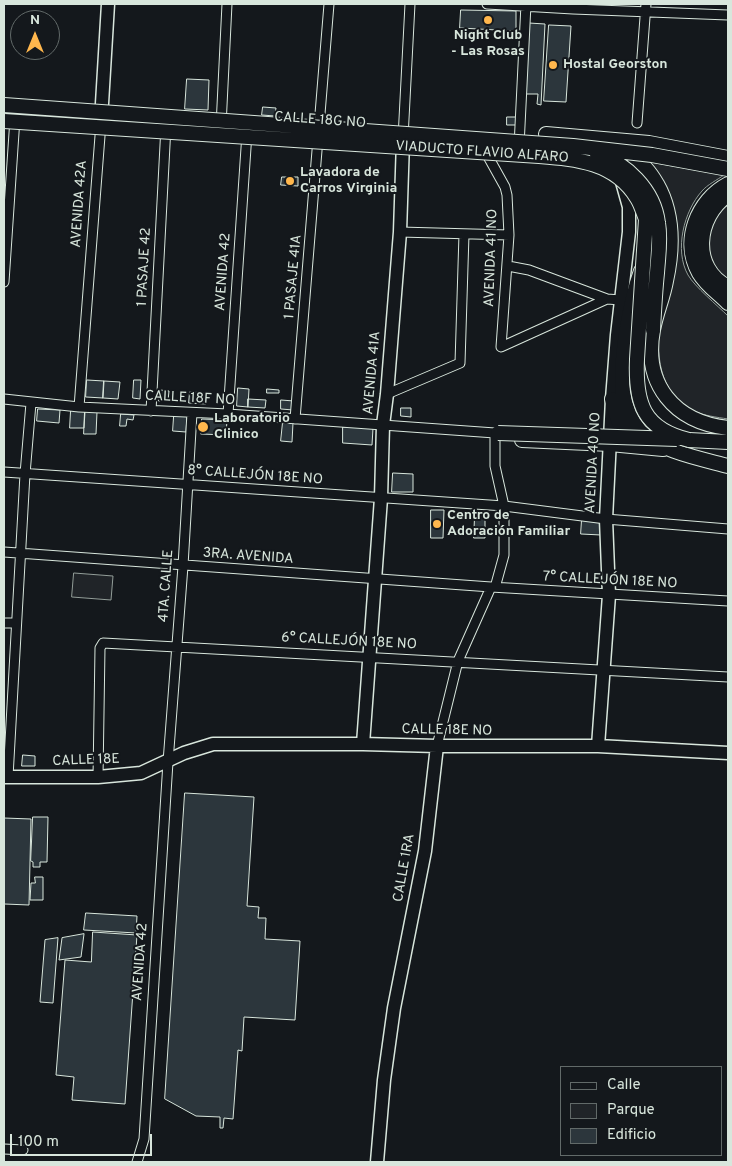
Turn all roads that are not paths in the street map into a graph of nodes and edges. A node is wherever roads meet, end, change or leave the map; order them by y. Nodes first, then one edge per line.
1 (108, 4) edge
2 (227, 4) edge
3 (330, 4) edge
4 (410, 4) edge
5 (487, 4) edge
6 (526, 5) edge
7 (646, 8) edge
8 (728, 15) edge
9 (4, 104) edge
10 (8, 116) edge
11 (101, 120) junction
12 (637, 123) dead end
13 (166, 124) junction
14 (221, 129) junction
15 (247, 131) junction
16 (320, 136) junction
17 (471, 138) junction
18 (403, 141) junction
19 (482, 147) junction
20 (519, 150) junction
21 (573, 150) junction
22 (728, 158) edge
23 (728, 170) edge
24 (623, 183) joint
25 (728, 184) edge
26 (728, 195) edge
27 (400, 232) junction
28 (464, 234) junction
29 (509, 234) junction
30 (644, 263) junction
31 (508, 266) junction
32 (4, 282) edge
33 (728, 287) edge
34 (607, 299) junction
35 (621, 300) junction
36 (728, 303) edge
37 (653, 330) junction
38 (387, 394) junction
39 (4, 399) edge
40 (612, 399) junction
41 (31, 403) junction
42 (79, 407) junction
43 (151, 411) junction
44 (192, 413) junction
45 (228, 414) junction
46 (296, 419) junction
47 (383, 425) junction
48 (728, 428) edge
49 (497, 433) junction
50 (689, 440) junction
51 (728, 442) edge
52 (610, 444) junction
53 (654, 447) junction
54 (688, 455) junction
55 (728, 466) edge
56 (4, 472) edge
57 (25, 474) junction
58 (187, 485) junction
59 (381, 498) junction
60 (504, 506) junction
61 (606, 519) junction
62 (728, 529) edge
63 (4, 552) edge
64 (21, 553) junction
65 (184, 566) junction
66 (376, 579) junction
67 (493, 586) junction
68 (608, 595) junction
69 (728, 601) edge
70 (4, 622) edge
71 (16, 623) junction
72 (177, 646) junction
73 (370, 657) junction
74 (458, 661) junction
75 (603, 669) junction
76 (728, 677) edge
77 (8, 701) edge
78 (363, 744) junction
79 (437, 746) junction
80 (598, 746) junction
81 (728, 753) edge
82 (168, 762) junction
83 (6, 777) edge
84 (98, 778) junction
85 (4, 1149) edge
86 (23, 1150) dead end
87 (137, 1162) edge
88 (377, 1162) edge

1 - 11 street, AVENIDA 42A
2 - 14 street
3 - 16 street, 1 PASAJE 41A
4 - 18 street, AVENIDA 41A
5 - 6 street
6 - 7 street
6 - 20 street
7 - 8 street
7 - 12 street
9 - 17 main road, VIADUCTO FLAVIO ALFARO, bridge
10 - 11 street, CALLE 18G NO
10 - 30 main road, VIADUCTO FLAVIO ALFARO, bridge
10 - 32 street
11 - 13 street, CALLE 18G NO
11 - 42 street, AVENIDA 42A
13 - 14 street, CALLE 18G NO
13 - 43 street, 1 PASAJE 42
14 - 15 street, CALLE 18G NO
15 - 16 street, CALLE 18G NO
15 - 45 street, AVENIDA 42
16 - 18 street, CALLE 18G NO
16 - 46 street, 1 PASAJE 41A
17 - 21 main road, VIADUCTO FLAVIO ALFARO, bridge
17 - 22 main road, bridge
18 - 19 street, CALLE 18G NO
18 - 27 street, AVENIDA 41A
19 - 20 street, CALLE 18G NO
19 - 29 street, AVENIDA 41 NO
20 - 21 street, CALLE 18G NO
21 - 23 main road, VIADUCTO FLAVIO ALFARO, bridge
21 - 24 street, CALLE 18G NO
21 - 37 main road, bridge
21 - 37 main road, bridge
24 - 35 street, AVENIDA 40 NO
25 - 36 main road
26 - 33 main road
27 - 28 street
27 - 38 street, AVENIDA 41A
28 - 29 street
28 - 38 street
29 - 31 street, AVENIDA 41 NO
30 - 50 main road, VIADUCTO FLAVIO ALFARO, bridge
30 - 54 main road, bridge
31 - 34 street
31 - 34 street, AVENIDA 41 NO
34 - 35 street
35 - 40 street, AVENIDA 40 NO
37 - 48 main road
38 - 47 street, AVENIDA 41A
39 - 41 street, CALLE 18F NO
40 - 52 street, AVENIDA 40 NO
40 - 53 main road
41 - 42 street, CALLE 18F NO
41 - 57 street
42 - 43 street, CALLE 18F NO
43 - 44 street, CALLE 18F NO
44 - 45 street, CALLE 18F NO
44 - 58 street, 4TA. CALLE
45 - 46 street, CALLE 18F NO
46 - 47 street, CALLE 18F NO
47 - 49 street, CALLE 18F NO
47 - 59 street, AVENIDA 41A
49 - 50 main road, bridge
49 - 52 main road
49 - 60 street
50 - 51 main road, VIADUCTO FLAVIO ALFARO
52 - 53 main road
52 - 61 street, AVENIDA 40 NO
53 - 54 main road
54 - 55 main road
56 - 57 street, 8° CALLEJÓN 18E NO
57 - 58 street, 8° CALLEJÓN 18E NO
57 - 64 street
58 - 59 street, 8° CALLEJÓN 18E NO
58 - 65 street, 4TA. CALLE
59 - 60 street, 8° CALLEJÓN 18E NO
59 - 66 street, AVENIDA 41A
60 - 61 street, 8° CALLEJÓN 18E NO
60 - 67 street
61 - 62 street, 8° CALLEJÓN 18E NO
61 - 68 street, AVENIDA 40 NO
63 - 64 street, 3RA. AVENIDA
64 - 65 street, 3RA. AVENIDA
64 - 71 street
65 - 66 street, 3RA. AVENIDA
65 - 72 street, 4TA. CALLE
66 - 67 street, 3RA. AVENIDA
66 - 73 street, AVENIDA 41A
67 - 68 street, 7° CALLEJÓN 18E NO
67 - 74 street, CALLE 1RA
68 - 69 street, 7° CALLEJÓN 18E NO
68 - 75 street, AVENIDA 40 NO
70 - 71 street
71 - 77 street
72 - 73 street, 6° CALLEJÓN 18E NO
72 - 82 street, 4TA. CALLE
72 - 84 street, 6° CALLEJÓN 18E NO
73 - 74 street, 6° CALLEJÓN 18E NO
73 - 78 street, AVENIDA 41A
74 - 75 street, 6° CALLEJÓN 18E NO
74 - 79 street, CALLE 1RA
75 - 76 street, 6° CALLEJÓN 18E NO
75 - 80 street, AVENIDA 40 NO
77 - 83 street
78 - 79 street, CALLE 18E NO
78 - 82 street, CALLE 18E NO
79 - 80 street, CALLE 18E NO
79 - 88 street, CALLE 1RA
80 - 81 street, CALLE 18E NO
82 - 84 street, CALLE 18E
82 - 87 street, AVENIDA 42
83 - 84 street, CALLE 18E
85 - 86 street

